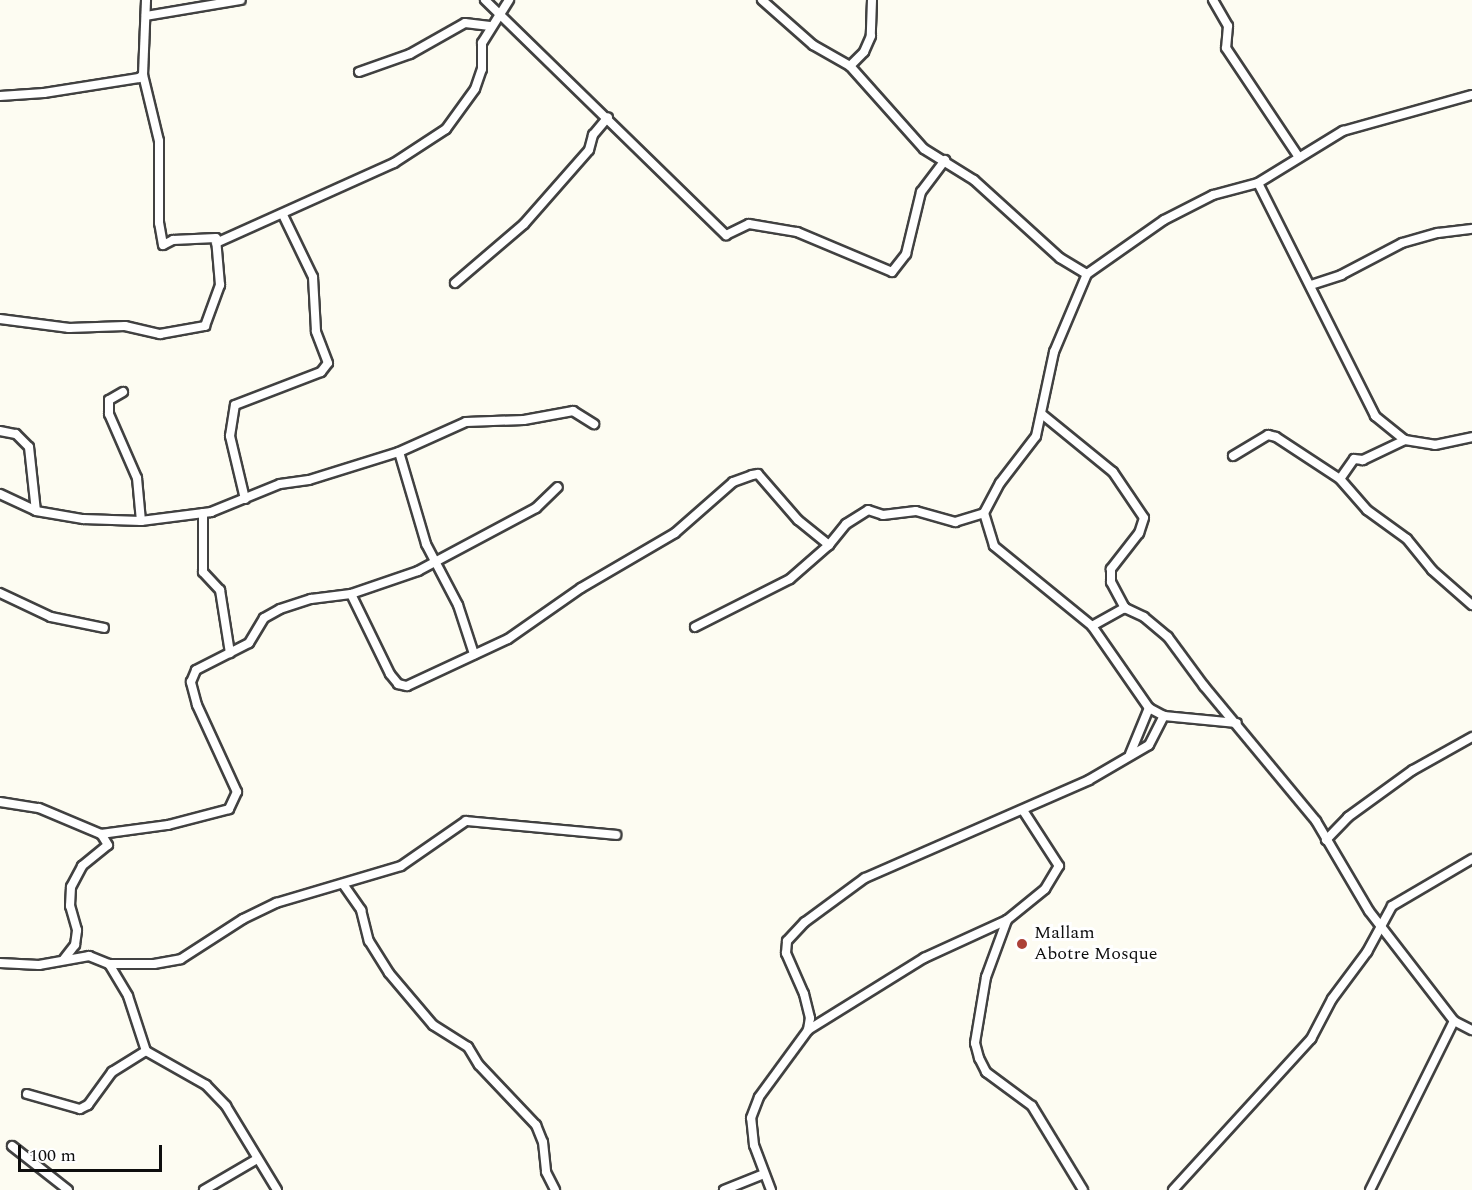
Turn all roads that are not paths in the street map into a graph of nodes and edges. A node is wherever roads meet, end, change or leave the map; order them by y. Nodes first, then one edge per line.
1 (146, 0) edge
2 (241, 0) edge
3 (485, 0) edge
4 (509, 0) edge
5 (762, 0) edge
6 (872, 0) edge
7 (1213, 0) edge
8 (146, 16) junction
9 (500, 16) junction
10 (490, 26) junction
11 (850, 66) junction
12 (359, 72) dead end
13 (143, 75) junction
14 (1472, 95) edge
15 (0, 96) edge
16 (608, 117) junction
17 (1299, 156) junction
18 (945, 160) junction
19 (1258, 183) junction
20 (283, 215) junction
21 (1472, 229) edge
22 (216, 243) junction
23 (1087, 274) junction
24 (455, 283) dead end
25 (1311, 285) junction
26 (0, 319) edge
27 (123, 392) dead end
28 (1043, 415) junction
29 (594, 424) dead end
30 (0, 431) edge
31 (1472, 436) edge
32 (1405, 440) junction
33 (399, 452) junction
34 (1233, 456) dead end
35 (1340, 479) junction
36 (558, 487) dead end
37 (0, 494) edge
38 (245, 499) junction
39 (36, 511) junction
40 (203, 513) junction
41 (984, 513) junction
42 (141, 521) junction
43 (829, 544) junction
44 (435, 560) junction
45 (0, 593) edge
46 (351, 594) junction
47 (1472, 605) edge
48 (1125, 608) junction
49 (1092, 626) junction
50 (695, 627) dead end
51 (104, 628) dead end
52 (230, 653) junction
53 (474, 654) junction
54 (1149, 708) junction
55 (1164, 716) junction
56 (1238, 723) junction
57 (1472, 737) edge
58 (1130, 754) junction
59 (0, 802) edge
60 (1024, 812) junction
61 (101, 834) junction
62 (616, 835) dead end
63 (1326, 840) junction
64 (1472, 859) edge
65 (343, 884) junction
66 (1007, 920) junction
67 (1380, 923) junction
68 (64, 959) junction
69 (0, 963) edge
70 (109, 964) junction
71 (1454, 1021) junction
72 (808, 1030) junction
73 (1472, 1030) edge
74 (146, 1050) junction
75 (27, 1094) dead end
76 (12, 1146) dead end
77 (257, 1159) junction
78 (764, 1174) junction
79 (68, 1190) edge
80 (204, 1190) edge
81 (277, 1190) edge
82 (555, 1190) edge
83 (724, 1190) edge
84 (771, 1190) edge
85 (1083, 1190) edge
86 (1173, 1190) edge
87 (1370, 1190) edge

1 - 8 street
2 - 8 street
3 - 9 street
4 - 9 street
5 - 11 street
6 - 11 street
7 - 17 street
8 - 13 street
9 - 10 street
9 - 16 street
10 - 12 street
10 - 20 street
11 - 18 street
13 - 15 street
13 - 22 street
14 - 17 street
16 - 18 street
16 - 24 street
17 - 19 street
18 - 23 street
19 - 23 street
19 - 25 street
20 - 22 street
20 - 38 street
21 - 25 street
22 - 26 street
23 - 28 street
25 - 32 street
27 - 42 street
28 - 41 street
28 - 48 street
29 - 33 street
30 - 39 street
31 - 32 street
32 - 35 street
33 - 38 street
33 - 44 street
34 - 35 street
35 - 47 street
36 - 44 street
37 - 39 street
38 - 40 street
39 - 42 street
40 - 42 street
40 - 52 street
41 - 43 street
41 - 49 street
43 - 50 street
43 - 53 street
44 - 46 street
44 - 53 street
45 - 51 street
46 - 52 street
46 - 53 street
48 - 49 street
48 - 56 street
49 - 54 street
52 - 61 street
54 - 55 street
54 - 58 street
55 - 56 street
55 - 58 street
56 - 63 street
57 - 63 street
58 - 60 street
59 - 61 street
60 - 66 street
60 - 72 street
61 - 68 street
62 - 65 street
63 - 67 street
64 - 67 street
65 - 70 street
65 - 82 street
66 - 72 street
66 - 85 street
67 - 71 street
67 - 86 street
68 - 69 street
68 - 70 street
70 - 74 street
71 - 73 street
71 - 87 street
72 - 78 street
74 - 75 street
74 - 77 street
76 - 79 street
77 - 80 street
77 - 81 street
78 - 83 street
78 - 84 street

